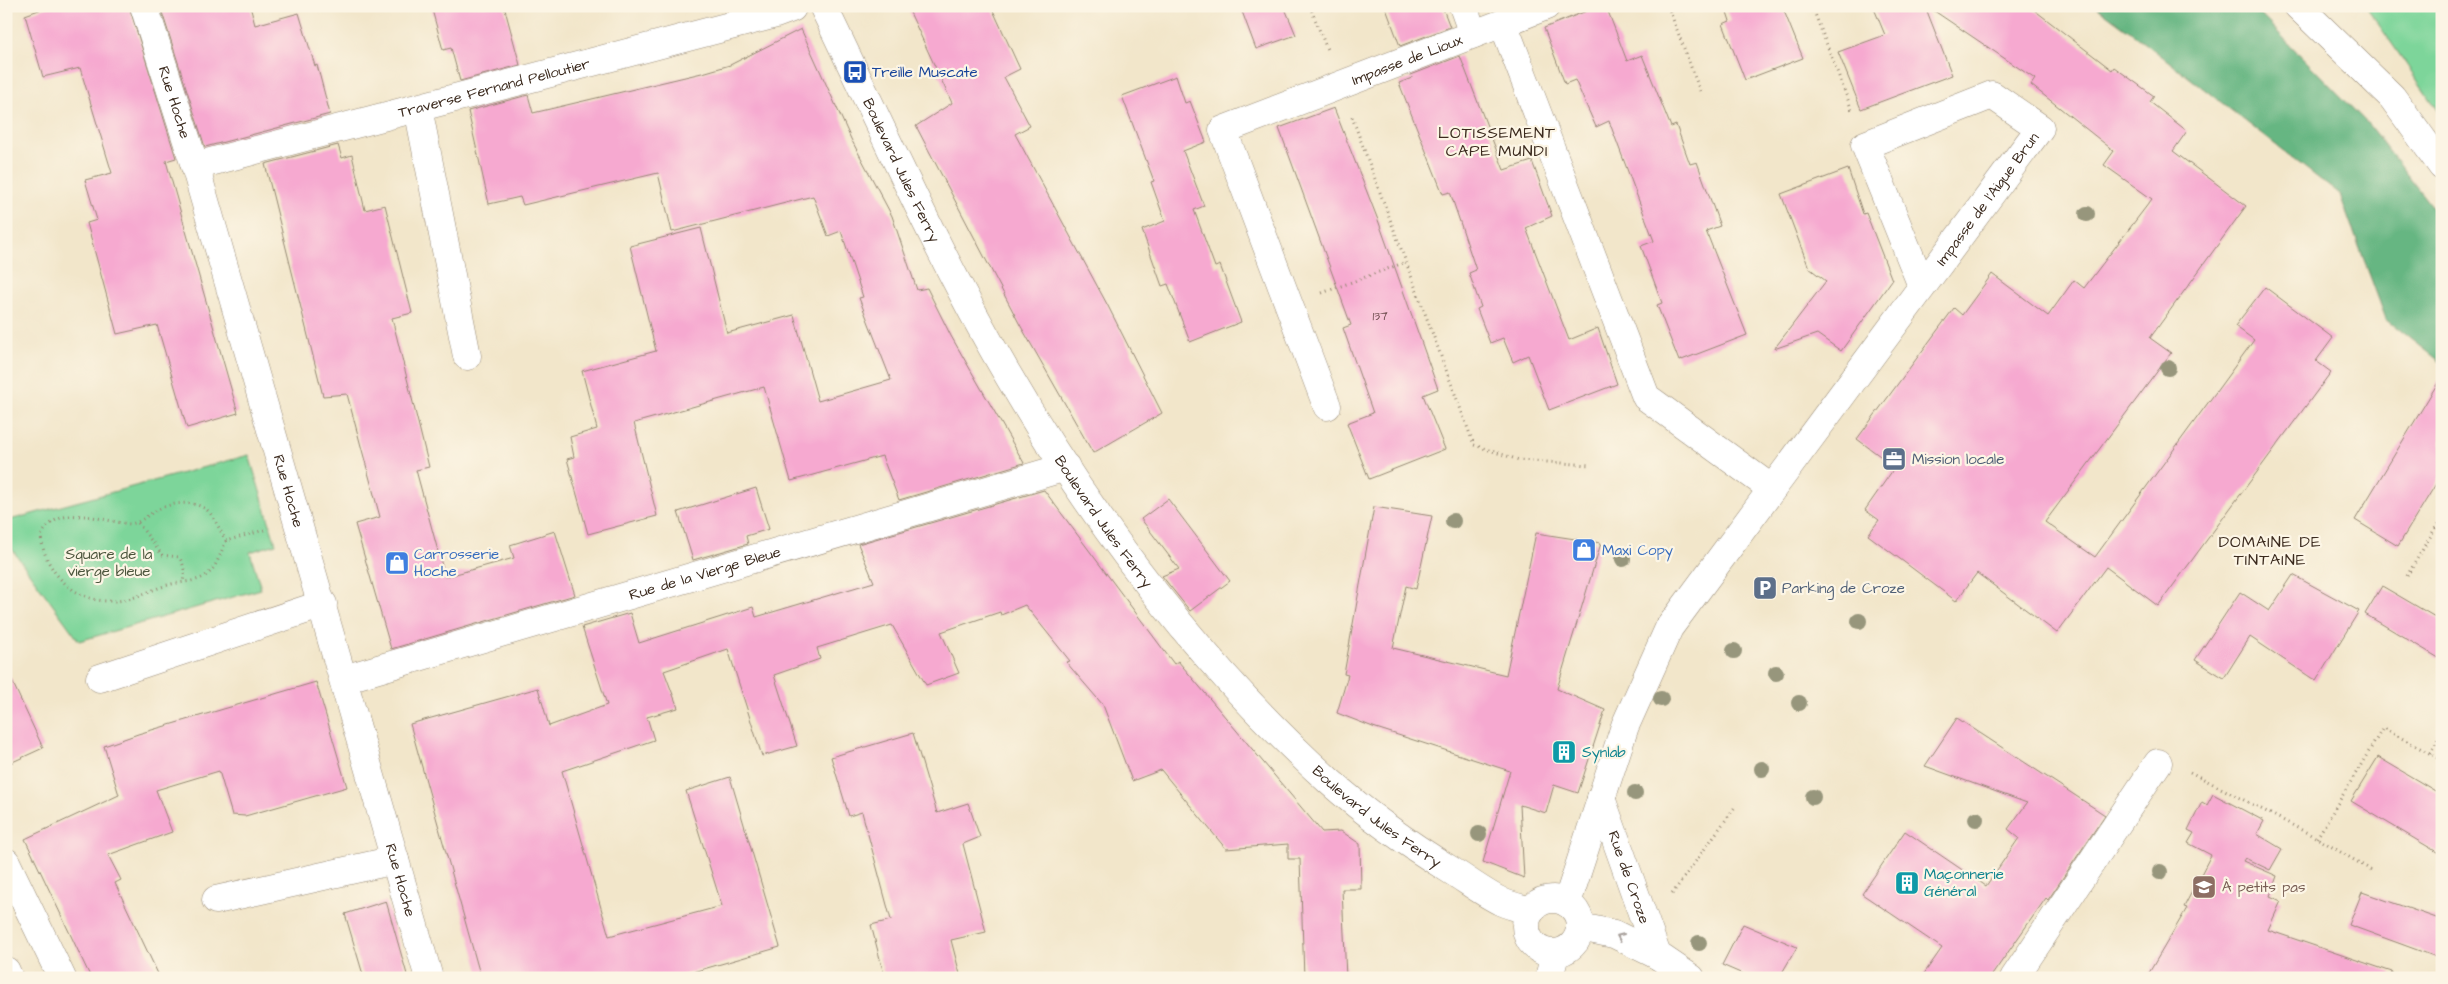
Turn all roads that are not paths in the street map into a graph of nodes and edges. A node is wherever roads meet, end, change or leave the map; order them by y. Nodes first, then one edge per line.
1 (144, 6) edge
2 (823, 6) edge
3 (1463, 6) edge
4 (1546, 6) edge
5 (2298, 6) edge
6 (793, 7) edge
7 (1503, 23) junction
8 (1473, 34) junction
9 (418, 108) junction
10 (195, 166) junction
11 (2442, 166) edge
12 (1922, 286) junction
13 (467, 356) dead end
14 (1327, 406) dead end
15 (1066, 467) junction
16 (1772, 489) junction
17 (323, 604) junction
18 (100, 678) dead end
19 (344, 679) junction
20 (2158, 763) road end
21 (1601, 798) junction
22 (395, 860) junction
23 (6, 862) edge
24 (216, 900) dead end
25 (1567, 904) junction
26 (1530, 911) junction
27 (1580, 927) junction
28 (1657, 955) junction
29 (1552, 966) edge
30 (6, 972) edge
31 (9, 978) edge
32 (62, 978) edge
33 (429, 978) edge
34 (1691, 978) edge
35 (2014, 978) edge

1 - 10 street, Rue Hoche
2 - 15 street, Boulevard Jules Ferry
3 - 8 street
4 - 7 street, Impasse de Lioux
5 - 11 street
6 - 9 street, Traverse Fernand Pelloutier
7 - 8 street, Impasse de Lioux
7 - 16 street
8 - 14 street, Impasse de Lioux
9 - 10 street, Traverse Fernand Pelloutier
9 - 13 street
10 - 17 street, Rue Hoche
12 - 12 street, Impasse de l'Aigue Brun
12 - 16 street, Impasse de l'Aigue Brun
15 - 19 street, Rue de la Vierge Bleue
15 - 26 street, Boulevard Jules Ferry
16 - 21 street, Impasse de l'Aigue Brun
17 - 18 street
17 - 19 street, Rue Hoche
19 - 22 street, Rue Hoche
20 - 35 street
21 - 25 street, Impasse de l'Aigue Brun
21 - 28 street, Rue de Croze
22 - 24 street
22 - 33 street, Rue Hoche
23 - 32 street
25 - 26 street
25 - 27 street
26 - 29 street
28 -> 27 street, Rue de Croze
27 - 29 street
28 - 34 street, Rue de Croze
30 - 31 street

